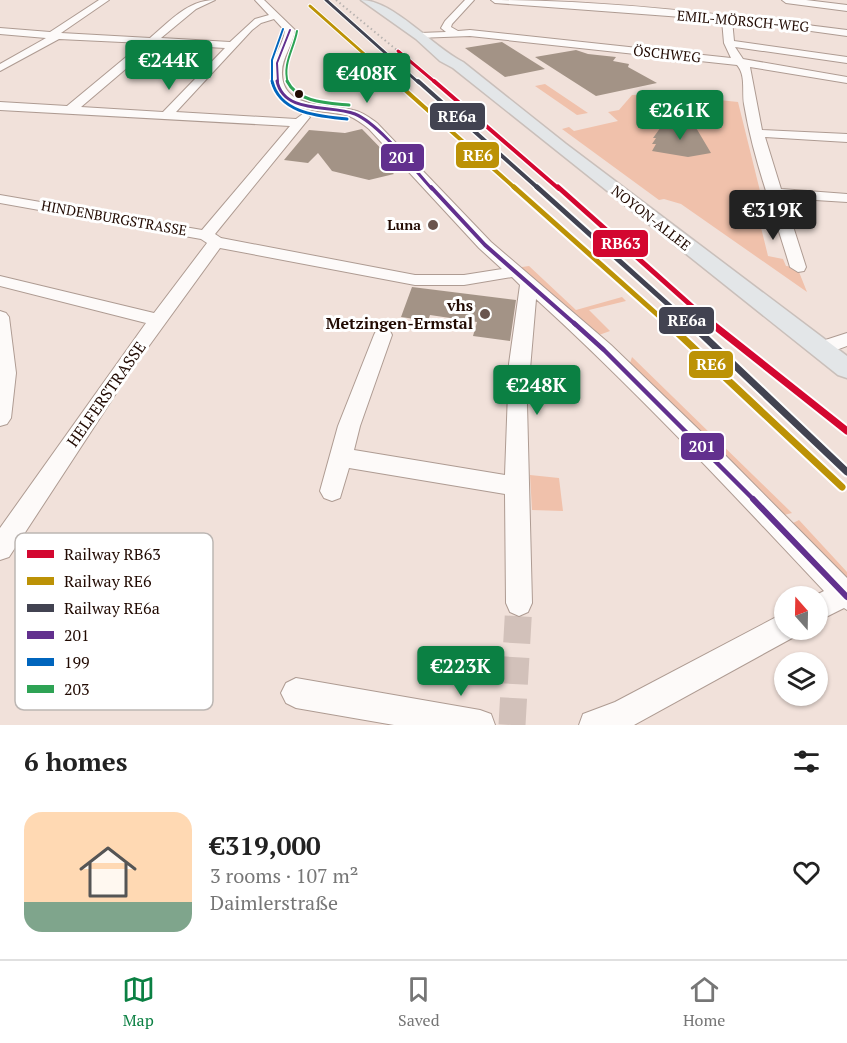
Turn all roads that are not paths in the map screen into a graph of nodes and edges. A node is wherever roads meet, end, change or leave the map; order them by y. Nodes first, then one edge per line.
1 (105, 0) edge
2 (211, 0) edge
3 (258, 0) edge
4 (366, 0) edge
5 (470, 0) edge
6 (495, 0) edge
7 (786, 0) edge
8 (847, 8) edge
9 (276, 16) junction
10 (728, 19) junction
11 (1, 32) edge
12 (454, 32) junction
13 (847, 33) edge
14 (486, 35) junction
15 (54, 36) junction
16 (422, 38) junction
17 (151, 41) junction
18 (729, 43) junction
19 (232, 45) junction
20 (0, 57) edge
21 (17, 57) junction
22 (847, 60) edge
23 (740, 62) junction
24 (0, 68) edge
25 (847, 80) edge
26 (0, 106) edge
27 (314, 109) junction
28 (70, 110) junction
29 (167, 115) junction
30 (297, 123) junction
31 (757, 133) junction
32 (847, 138) edge
33 (774, 193) junction
34 (847, 198) edge
35 (0, 199) edge
36 (217, 241) junction
37 (798, 267) dead end
38 (521, 278) junction
39 (0, 281) edge
40 (0, 317) edge
41 (159, 320) junction
42 (383, 335) dead end
43 (847, 339) edge
44 (820, 349) junction
45 (846, 367) edge
46 (0, 418) edge
47 (341, 457) junction
48 (519, 487) junction
49 (332, 491) dead end
50 (0, 549) edge
51 (845, 595) edge
52 (519, 603) tunnel mouth
53 (828, 603) edge
54 (774, 632) edge
55 (296, 693) dead end
56 (480, 725) edge
57 (594, 725) edge

1 - 15 street
2 - 17 street
3 - 9 street
4 - 16 main road, NOYON-ALLEE
5 - 12 street
6 - 10 street, EMIL-MÖRSCH-WEG
7 - 8 street
9 - 19 street
9 - 27 street
10 - 13 street, EMIL-MÖRSCH-WEG
10 - 18 street
11 - 15 street
12 - 14 street, ÖSCHWEG
12 - 16 street, ÖSCHWEG
14 - 16 street, ÖSCHWEG
14 - 23 street, ÖSCHWEG
15 - 17 street
15 - 21 street
16 - 44 main road, NOYON-ALLEE
17 - 19 street
17 - 28 street
18 - 22 street
18 - 23 street
19 - 29 street
20 - 21 street
21 - 24 street
23 - 25 street, ÖSCHWEG
23 - 31 street
26 - 28 street
27 - 30 street, HINDENBURGSTRASSE
27 - 38 street
28 - 29 street
29 - 30 street
30 - 36 street, HINDENBURGSTRASSE
31 - 32 street
31 - 33 street
33 - 34 street
33 - 37 street
35 - 36 street, HINDENBURGSTRASSE
36 - 38 street
36 - 41 street, HELFERSTRASSE
38 - 48 street
38 - 51 street
39 - 41 street
40 - 46 street
41 - 50 street, HELFERSTRASSE
42 - 47 street
43 - 44 street
44 - 45 main road, NOYON-ALLEE
47 - 48 street
47 - 49 street
48 - 52 street
51 - 53 street
54 - 57 street
55 - 56 street

